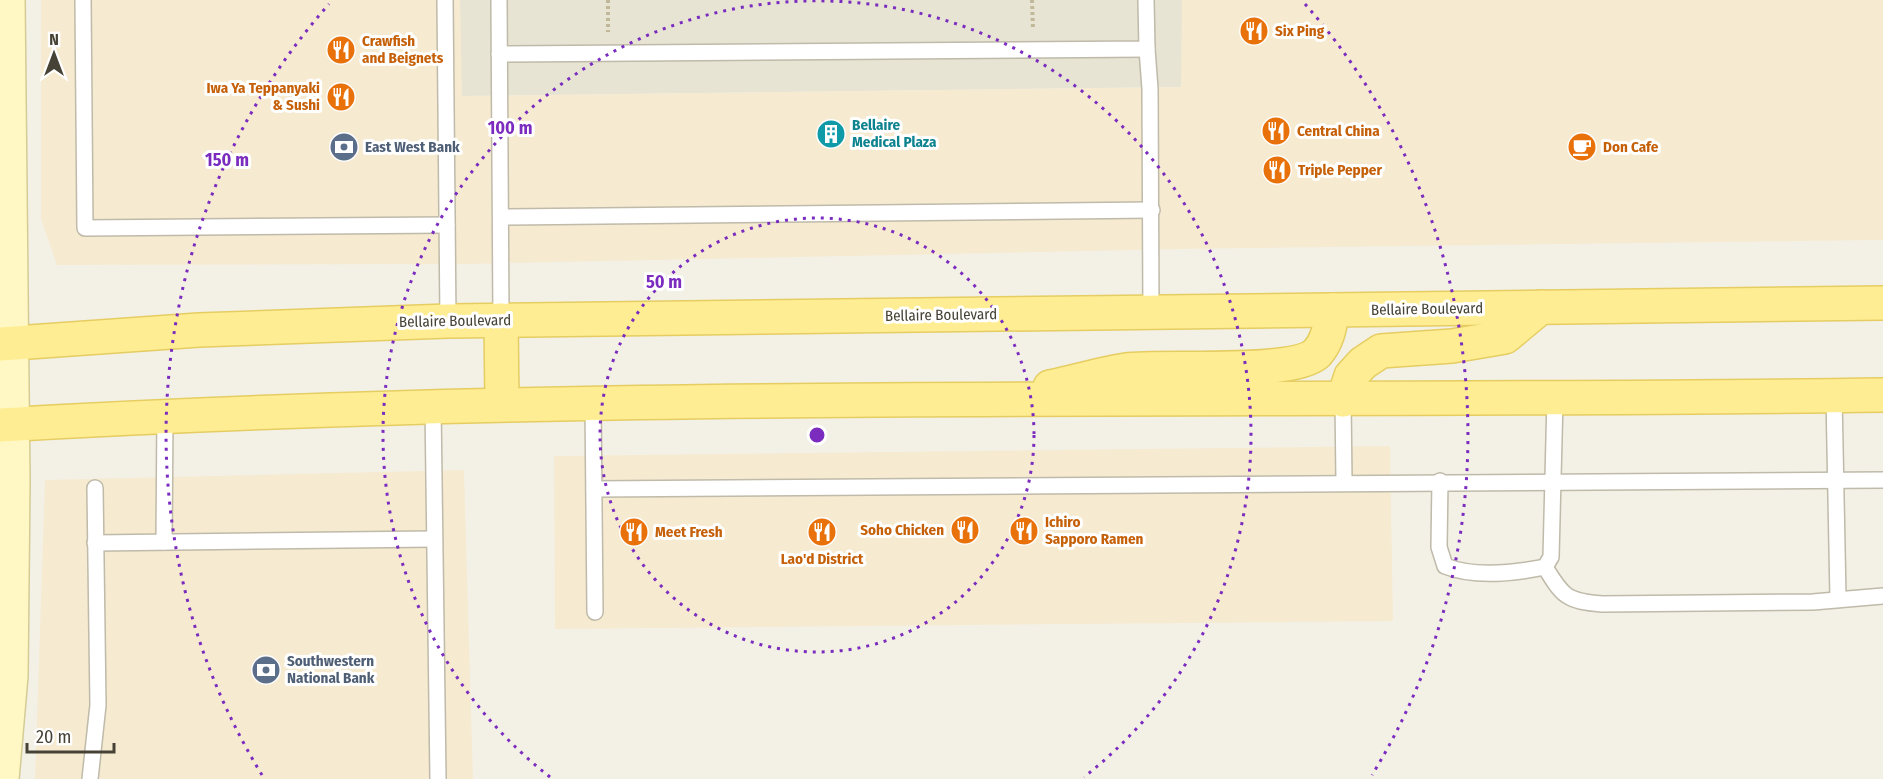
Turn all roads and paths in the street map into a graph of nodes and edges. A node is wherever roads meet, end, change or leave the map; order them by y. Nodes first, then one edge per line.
1 (8, 0) edge
2 (83, 0) edge
3 (445, 0) edge
4 (499, 0) edge
5 (608, 0) edge
6 (1032, 0) edge
7 (1146, 0) edge
8 (1147, 49) junction
9 (1033, 50) junction
10 (609, 53) junction
11 (499, 54) junction
12 (1152, 210) junction
13 (501, 217) junction
14 (447, 225) junction
15 (1883, 303) edge
16 (1541, 307) junction
17 (1333, 310) junction
18 (1151, 312) junction
19 (501, 320) junction
20 (448, 321) junction
21 (5, 344) edge
22 (1883, 395) edge
23 (1834, 396) junction
24 (1556, 399) junction
25 (1343, 400) junction
26 (989, 401) junction
27 (594, 403) junction
28 (502, 404) junction
29 (433, 406) junction
30 (165, 416) junction
31 (7, 425) edge
32 (1836, 480) junction
33 (1883, 480) edge
34 (1554, 481) junction
35 (1344, 482) junction
36 (1440, 482) junction
37 (95, 488) dead end
38 (594, 489) junction
39 (434, 539) junction
40 (164, 542) junction
41 (95, 543) junction
42 (1545, 567) junction
43 (1883, 596) edge
44 (1838, 598) junction
45 (595, 612) dead end
46 (2, 779) edge
47 (90, 779) edge
48 (438, 779) edge

1 - 21 street
2 - 14 lane
3 - 14 lane
4 - 11 lane
5 - 10 path
6 - 9 path
7 - 8 lane
8 - 9 lane
8 - 12 lane
9 - 10 lane
10 - 11 lane
11 - 13 lane
12 - 13 lane
12 - 18 lane
13 - 19 lane
14 - 20 lane
15 - 16 main road, Bellaire Boulevard
16 - 17 main road, Bellaire Boulevard
16 - 25 main road
17 - 18 main road, Bellaire Boulevard
17 - 26 main road
18 - 19 main road, Bellaire Boulevard
19 - 20 main road, Bellaire Boulevard
19 - 28 main road
20 - 21 main road, Bellaire Boulevard
21 - 31 street
22 - 23 main road
23 - 24 main road
23 - 32 lane
24 - 25 main road
24 - 34 lane
25 - 26 main road
25 - 35 lane
26 - 27 main road
27 - 28 main road
27 - 38 lane
28 - 29 main road
29 - 30 main road
29 - 39 lane
30 - 31 main road
30 - 40 lane
31 - 46 street
32 - 33 lane
32 - 34 lane
32 - 44 lane
34 - 36 lane
34 - 42 lane
35 - 36 lane
35 - 38 lane
36 - 42 lane
37 - 41 lane
38 - 45 lane
39 - 40 lane
39 - 48 lane
40 - 41 lane
41 - 47 lane
42 - 44 lane
43 - 44 lane

